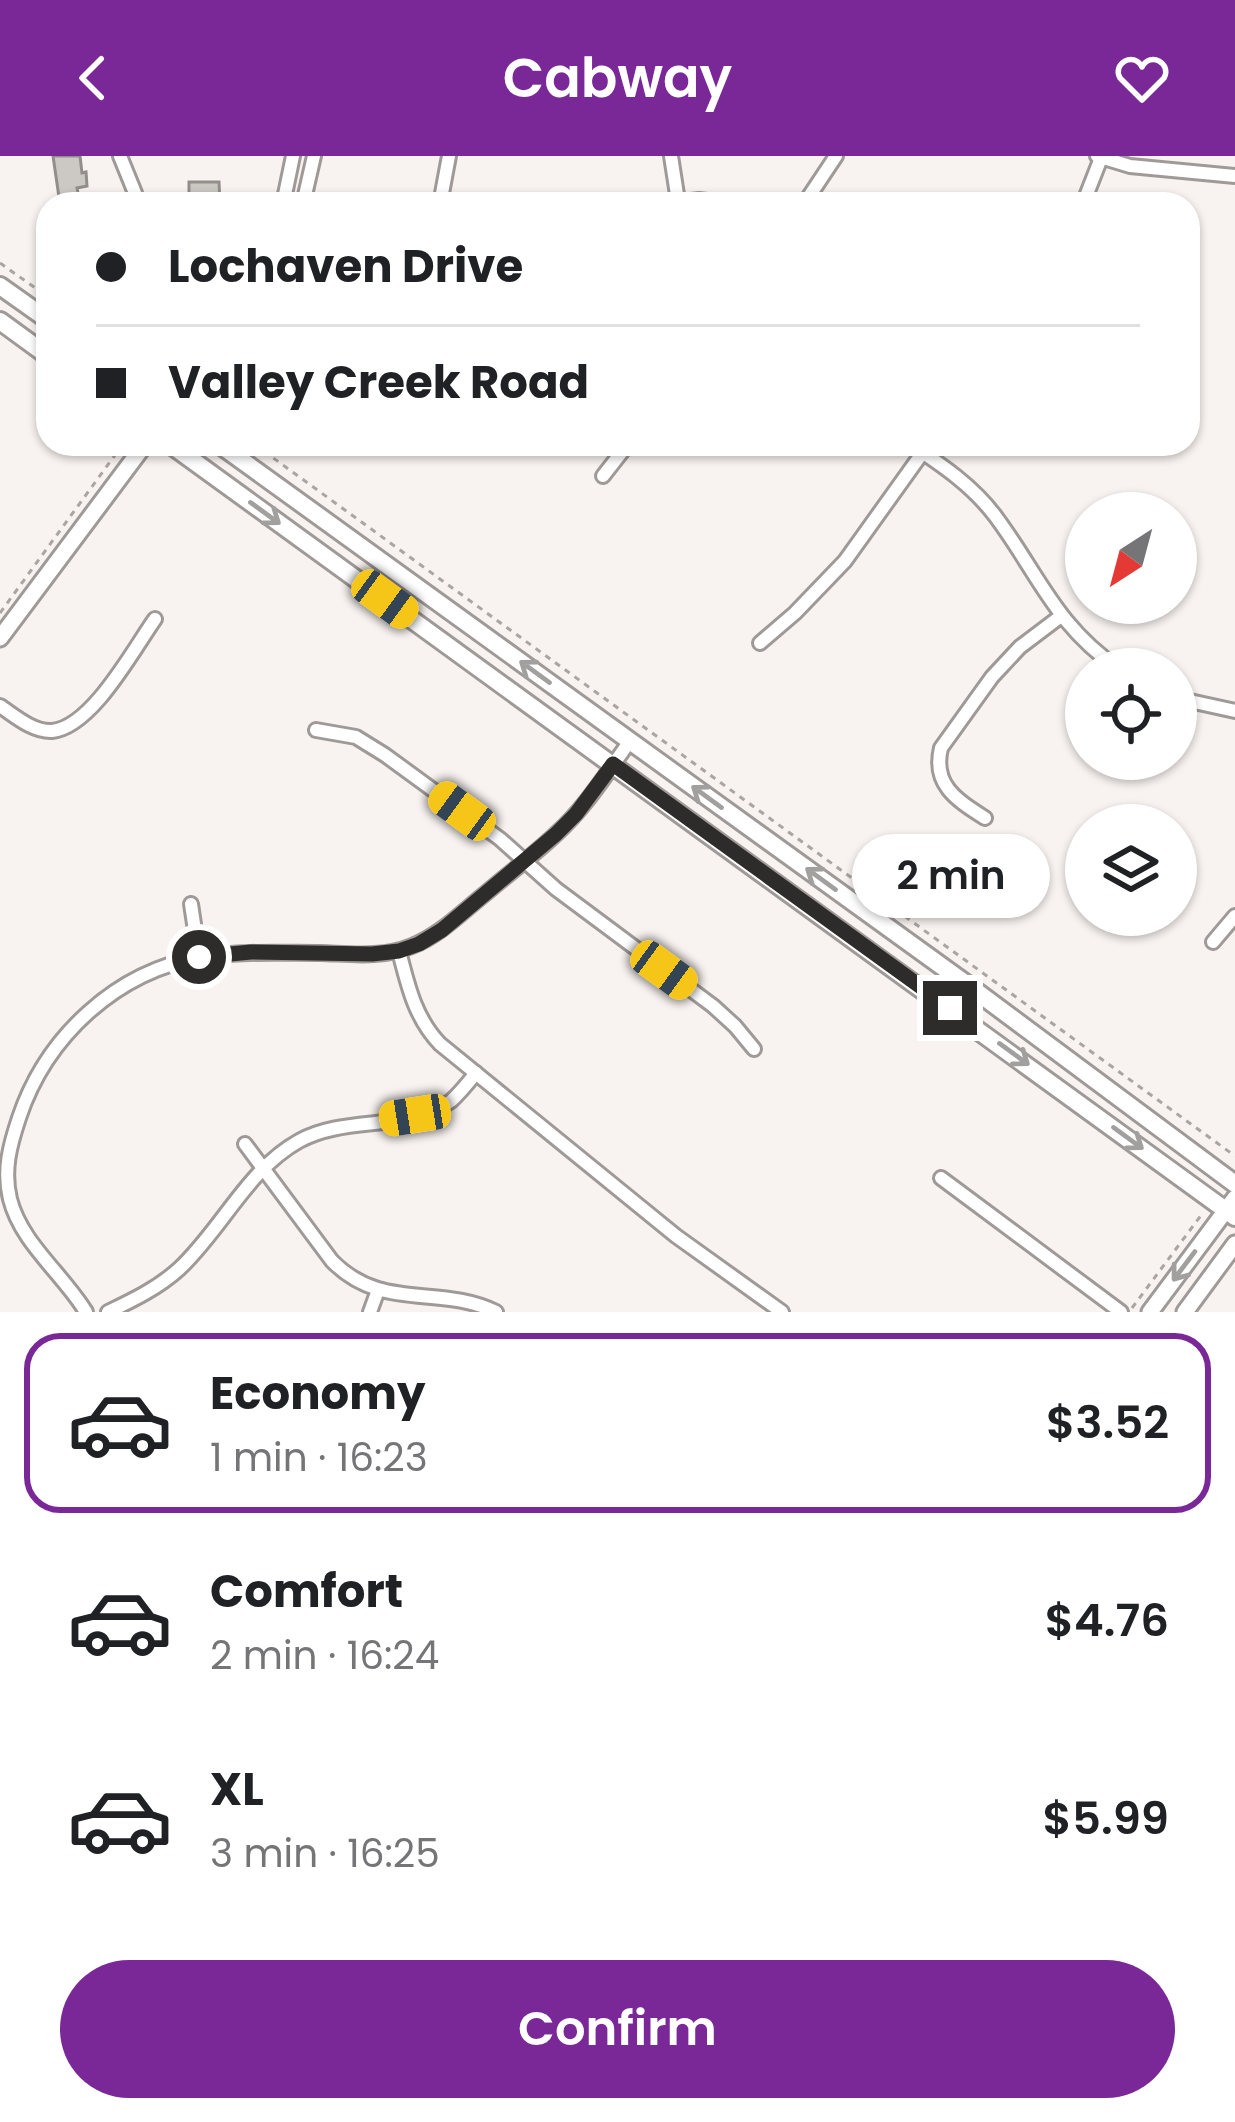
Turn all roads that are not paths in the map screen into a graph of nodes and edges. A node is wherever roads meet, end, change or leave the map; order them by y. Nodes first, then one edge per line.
1 (120, 156) edge
2 (292, 156) edge
3 (314, 156) edge
4 (448, 156) edge
5 (671, 156) edge
6 (836, 156) edge
7 (1099, 157) edge
8 (1235, 176) edge
9 (135, 192) edge
10 (286, 192) edge
11 (306, 192) edge
12 (442, 192) edge
13 (672, 192) edge
14 (812, 192) edge
15 (1087, 192) edge
16 (0, 286) edge
17 (36, 312) edge
18 (0, 321) edge
19 (36, 347) edge
20 (136, 456) edge
21 (187, 456) edge
22 (236, 456) edge
23 (619, 456) edge
24 (920, 456) edge
25 (928, 456) edge
26 (603, 476) dead end
27 (1061, 616) junction
28 (155, 619) dead end
29 (0, 638) edge
30 (760, 643) dead end
31 (1092, 648) edge
32 (1197, 703) edge
33 (0, 706) edge
34 (1235, 712) edge
35 (316, 730) dead end
36 (630, 741) junction
37 (613, 764) junction
38 (985, 818) dead end
39 (525, 860) junction
40 (191, 904) dead end
41 (1235, 916) edge
42 (1213, 942) dead end
43 (399, 951) junction
44 (199, 957) junction
45 (754, 1049) dead end
46 (476, 1073) junction
47 (245, 1144) dead end
48 (263, 1168) junction
49 (940, 1178) dead end
50 (1235, 1184) edge
51 (1232, 1208) edge
52 (1235, 1244) edge
53 (378, 1290) junction
54 (1134, 1310) edge
55 (86, 1312) edge
56 (108, 1312) edge
57 (370, 1312) edge
58 (496, 1312) edge
59 (782, 1312) edge
60 (1185, 1312) edge

1 - 9 street
2 - 10 street
3 - 11 street
4 - 12 street
5 - 13 street
6 - 14 street
7 - 8 street
7 - 15 street
16 - 17 main road
18 - 19 main road
20 - 29 street
21 -> 37 main road
36 -> 22 main road
23 - 26 street
24 - 30 street
25 - 27 street
27 - 31 street
27 - 38 street
28 - 33 street
32 - 34 street
35 - 39 street
36 - 37 street
50 -> 36 main road
37 - 39 street
37 -> 51 main road
39 - 43 street
39 - 45 street
40 - 44 street
41 - 42 street
43 - 44 street
43 - 46 street
44 - 55 street
46 - 48 street
46 - 59 street
47 - 48 street
48 - 53 street
48 - 56 street
49 - 54 street
51 -> 54 street
52 - 60 street
53 - 57 street
53 - 58 street

